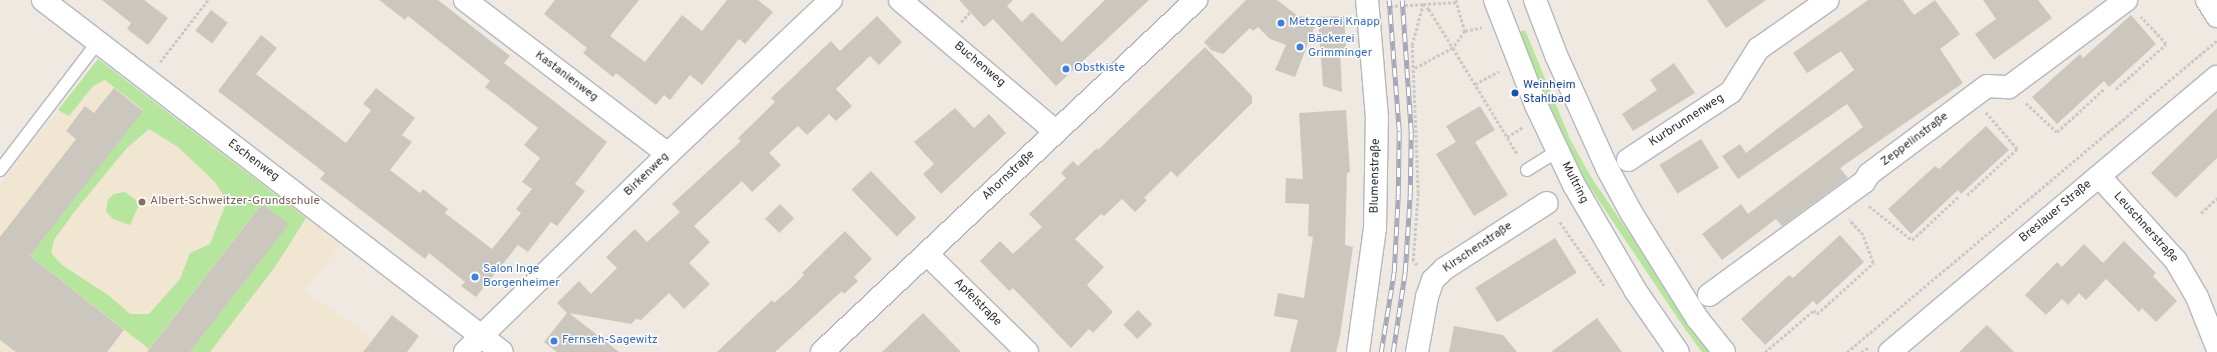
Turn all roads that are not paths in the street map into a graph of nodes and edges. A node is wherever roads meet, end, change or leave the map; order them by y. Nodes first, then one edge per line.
1 (43, 0) edge
2 (465, 0) edge
3 (831, 0) edge
4 (900, 0) edge
5 (1196, 0) edge
6 (1495, 0) edge
7 (1828, 0) edge
8 (2126, 0) edge
9 (2207, 0) edge
10 (1535, 3) edge
11 (1368, 4) edge
12 (2217, 16) edge
13 (98, 42) junction
14 (2217, 77) edge
15 (1056, 132) junction
16 (1558, 151) junction
17 (668, 154) junction
18 (1628, 160) dead end
19 (0, 170) edge
20 (1527, 170) dead end
21 (2099, 176) junction
22 (1547, 203) dead end
23 (927, 254) junction
24 (1709, 295) dead end
25 (481, 336) junction
26 (2217, 347) edge
27 (1893, 350) edge
28 (466, 352) edge
29 (502, 352) edge
30 (822, 352) edge
31 (1027, 352) edge
32 (1358, 352) edge
33 (1417, 352) edge
34 (1678, 352) edge
35 (1724, 352) edge

1 - 13 street, Eschenweg
2 - 17 street, Kastanienweg
3 - 17 street, Birkenweg
4 - 15 street, Buchenweg
5 - 15 street, Ahornstraße
6 - 16 street, Multring
7 - 18 street, Kurbrunnenweg
8 - 24 street, Zeppelinstraße
9 - 12 street
10 - 35 street
11 - 32 street, Blumenstraße
13 - 19 lane
13 - 25 street, Eschenweg
14 - 21 street, Breslauer Straße
15 - 23 street, Ahornstraße
16 - 20 lane
16 - 34 street, Multring
17 - 25 street, Birkenweg
21 - 26 street, Leuschnerstraße
21 - 27 street, Breslauer Straße
22 - 33 street, Kirschenstraße
23 - 30 street, Ahornstraße
23 - 31 street, Apfelstraße
25 - 28 street, Birkenweg
25 - 29 street, Eschenweg

